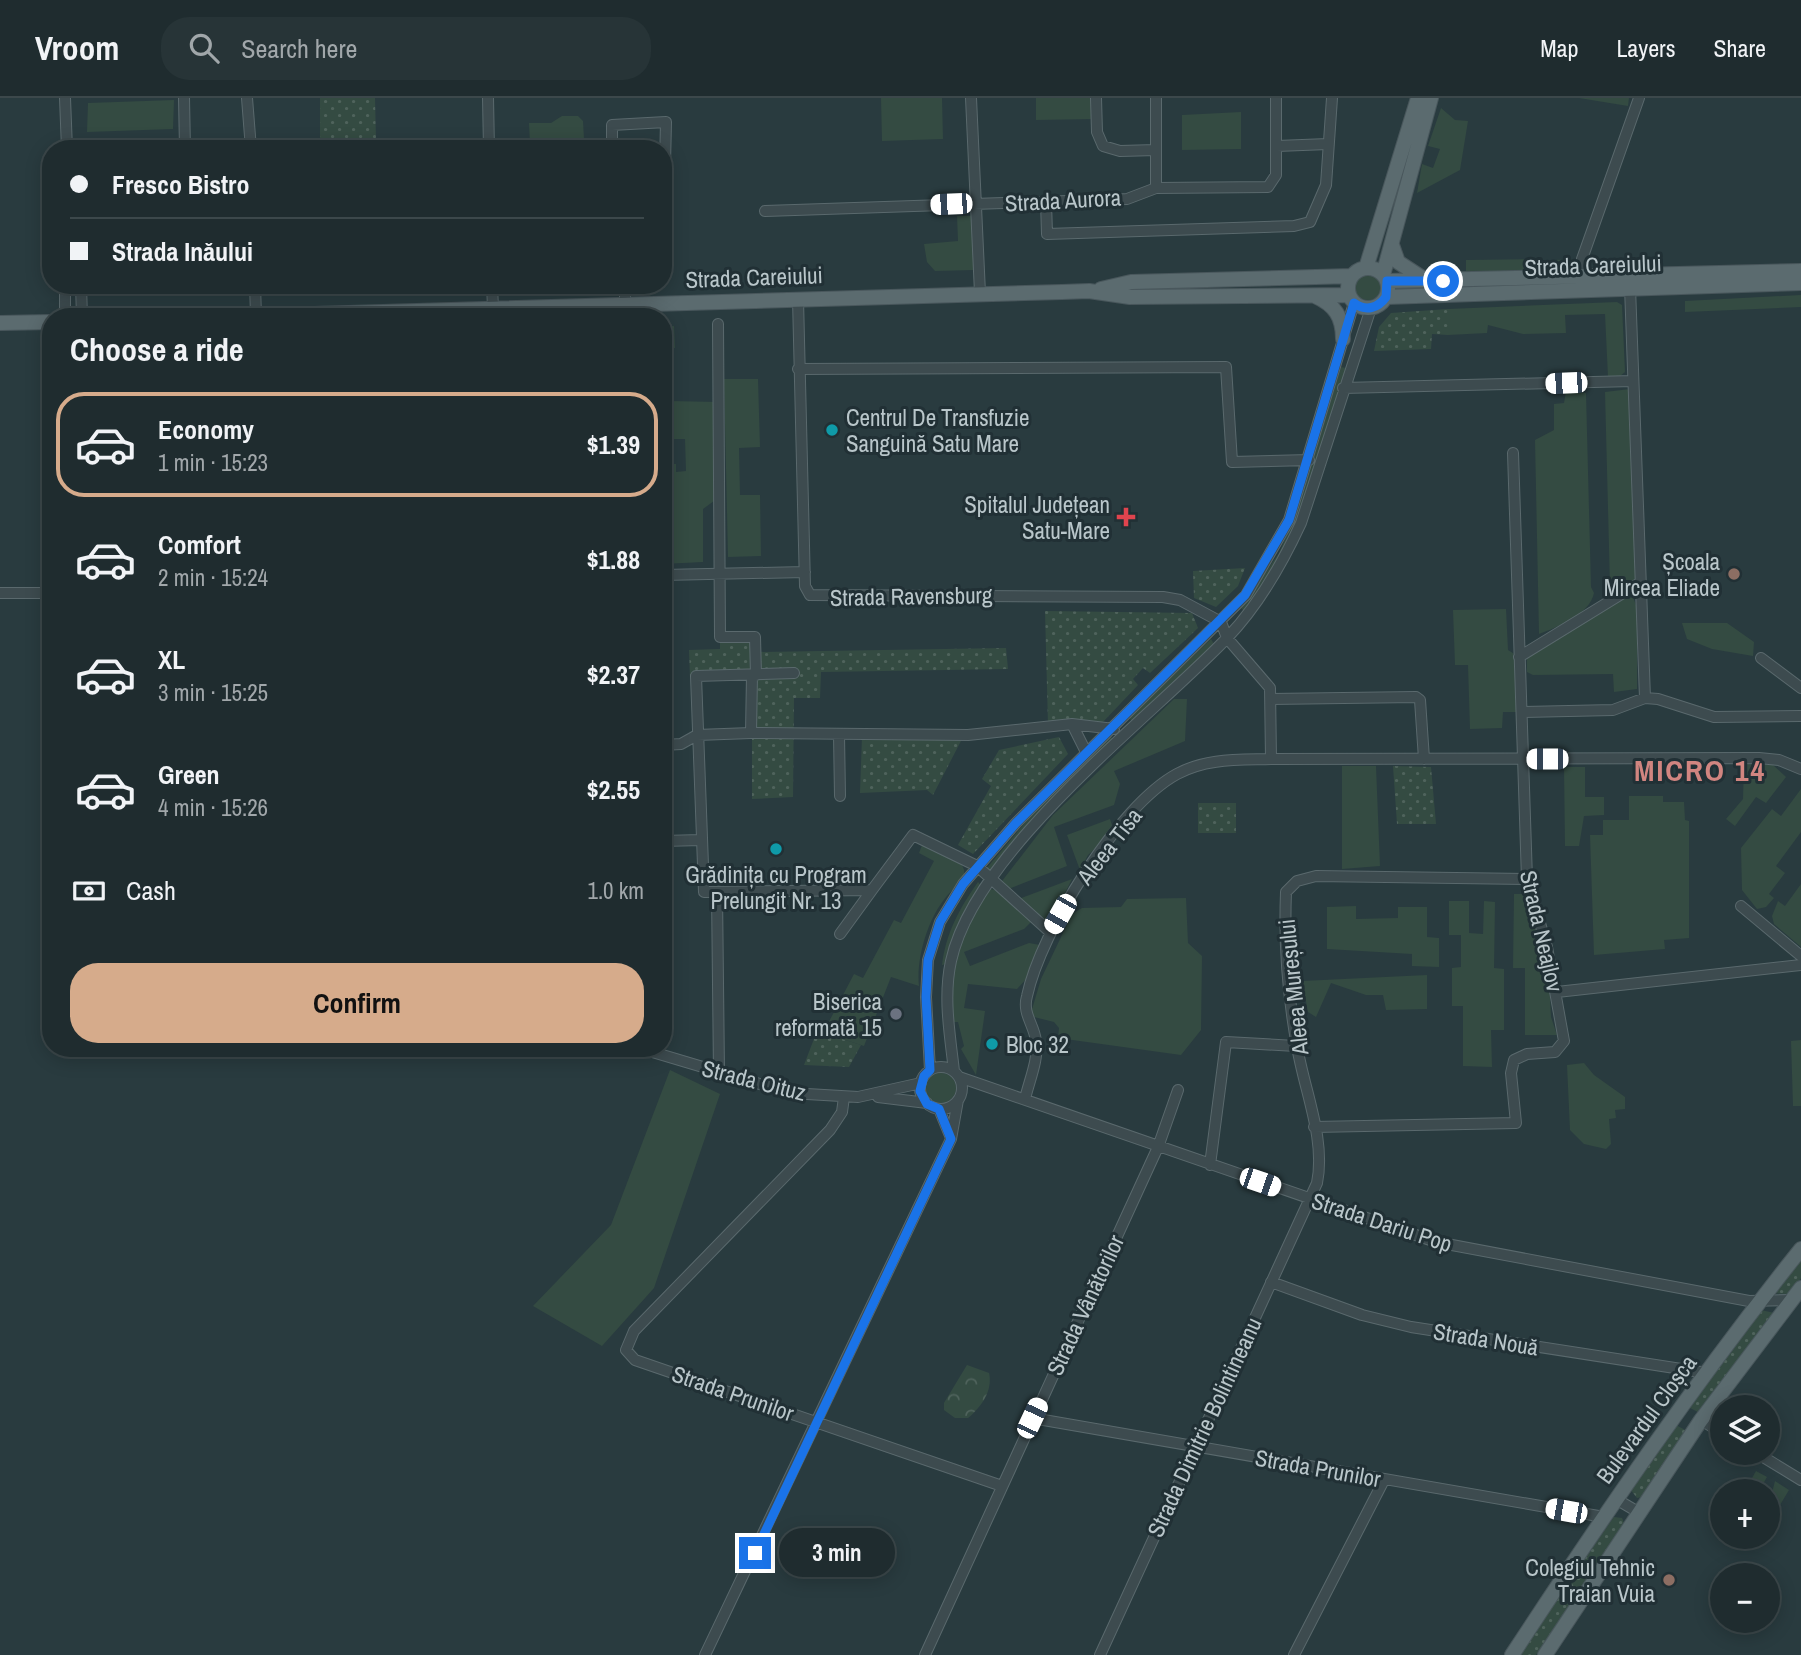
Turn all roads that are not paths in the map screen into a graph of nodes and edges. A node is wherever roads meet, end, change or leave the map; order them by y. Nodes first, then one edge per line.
1 (65, 98) edge
2 (184, 98) edge
3 (247, 98) edge
4 (488, 98) edge
5 (971, 98) edge
6 (1096, 98) edge
7 (1156, 98) edge
8 (1276, 98) edge
9 (1332, 98) edge
10 (1418, 98) edge
11 (1431, 98) edge
12 (1639, 98) edge
13 (66, 140) edge
14 (185, 140) edge
15 (250, 140) edge
16 (489, 140) edge
17 (612, 140) edge
18 (666, 140) edge
19 (1328, 144) junction
20 (1277, 145) junction
21 (1156, 150) junction
22 (1156, 188) junction
23 (1046, 202) junction
24 (978, 204) junction
25 (765, 211) dead end
26 (1392, 244) junction
27 (1366, 268) junction
28 (1801, 271) edge
29 (1352, 275) junction
30 (1581, 276) junction
31 (1385, 278) junction
32 (1427, 281) junction
33 (1801, 283) edge
34 (1630, 287) junction
35 (1089, 291) junction
36 (980, 293) junction
37 (492, 294) edge
38 (625, 294) edge
39 (1310, 294) junction
40 (1386, 297) junction
41 (799, 299) junction
42 (1351, 299) junction
43 (625, 304) junction
44 (493, 308) joint
45 (1371, 308) junction
46 (42, 321) edge
47 (0, 323) edge
48 (718, 324) dead end
49 (1343, 339) junction
50 (799, 369) junction
51 (1633, 381) junction
52 (1343, 388) junction
53 (1513, 453) dead end
54 (1309, 460) junction
55 (805, 572) junction
56 (718, 573) junction
57 (672, 575) edge
58 (1641, 582) junction
59 (0, 593) edge
60 (42, 593) edge
61 (1221, 622) junction
62 (1227, 638) junction
63 (1519, 657) junction
64 (1761, 657) dead end
65 (794, 673) dead end
66 (754, 674) junction
67 (1801, 688) edge
68 (1645, 698) junction
69 (1271, 699) junction
70 (1522, 712) junction
71 (1801, 716) edge
72 (1072, 724) junction
73 (1112, 727) junction
74 (751, 733) junction
75 (697, 735) junction
76 (839, 735) junction
77 (1122, 736) junction
78 (672, 744) edge
79 (1086, 752) junction
80 (1271, 759) junction
81 (1424, 759) junction
82 (1523, 759) junction
83 (1801, 769) edge
84 (841, 796) dead end
85 (701, 840) junction
86 (672, 841) edge
87 (977, 866) junction
88 (1527, 879) junction
89 (991, 881) junction
90 (873, 890) junction
91 (718, 893) junction
92 (1741, 906) dead end
93 (1050, 932) junction
94 (840, 934) dead end
95 (1801, 956) edge
96 (1801, 965) edge
97 (1557, 992) junction
98 (1296, 1046) junction
99 (668, 1057) edge
100 (930, 1070) junction
101 (719, 1073) junction
102 (957, 1074) junction
103 (921, 1083) junction
104 (985, 1088) junction
105 (1178, 1090) dead end
106 (872, 1096) junction
107 (960, 1096) junction
108 (844, 1097) junction
109 (1025, 1099) junction
110 (927, 1104) junction
111 (939, 1109) junction
112 (1314, 1127) junction
113 (951, 1139) junction
114 (1158, 1147) junction
115 (1210, 1166) junction
116 (1310, 1199) junction
117 (1801, 1250) edge
118 (1271, 1282) junction
119 (1796, 1294) edge
120 (1759, 1301) junction
121 (1707, 1373) junction
122 (1032, 1418) junction
123 (1701, 1420) junction
124 (818, 1422) junction
125 (1710, 1426) edge
126 (1194, 1447) junction
127 (1776, 1465) edge
128 (1384, 1480) junction
129 (1801, 1480) edge
130 (1002, 1486) junction
131 (1616, 1499) junction
132 (1638, 1512) junction
133 (1604, 1517) junction
134 (705, 1655) edge
135 (925, 1655) edge
136 (1100, 1655) edge
137 (1294, 1655) edge
138 (1512, 1655) edge
139 (1545, 1655) edge

1 - 13 street
2 - 14 street
3 - 15 street
4 - 16 street
5 - 24 street
6 - 21 street
7 - 21 street
8 - 20 street, Strada Aurora
9 - 19 street
10 - 27 main road
11 - 26 main road
12 - 30 street
17 - 18 street
19 - 20 street
19 - 23 street
20 - 22 street, Strada Aurora
21 - 22 street
22 - 23 street, Strada Aurora
23 - 24 street, Strada Aurora
24 - 25 street, Strada Aurora
24 - 36 street
26 - 31 main road
26 - 32 main road
27 - 29 main road
27 - 31 main road
28 - 30 main road, Strada Careiului
29 - 35 main road, Strada Careiului
29 - 42 main road
30 - 32 main road, Strada Careiului
31 - 32 main road, Strada Careiului
31 - 40 main road
33 - 34 main road, Strada Careiului
34 - 40 main road, Strada Careiului
34 - 51 street
35 - 36 main road, Strada Careiului
35 - 39 main road, Strada Careiului
36 - 41 main road, Strada Careiului
37 - 44 street
38 - 43 street
39 - 42 main road, Strada Careiului
39 - 49 main road
40 - 45 main road
41 - 43 main road, Strada Careiului
41 - 50 street, Strada Ravensburg
42 - 45 main road
42 - 49 street
43 - 44 main road, Strada Careiului
45 - 52 street
46 - 47 main road
48 - 56 street
49 - 54 street
50 - 54 street
50 - 55 street, Strada Ravensburg
51 - 52 street
51 - 58 street
52 - 62 street
53 - 63 street, Strada Neajlov
54 - 61 street
55 - 56 street
55 - 61 street, Strada Ravensburg
56 - 57 street
56 - 66 street
58 - 63 street
58 - 68 street
59 - 60 street
61 - 62 street
61 - 73 street
62 - 69 street
62 - 77 street
63 - 70 street, Strada Neajlov
64 - 67 street
65 - 66 street
66 - 74 street
66 - 75 street
68 - 70 street
68 - 71 street
69 - 80 street
69 - 81 street
70 - 82 street, Strada Neajlov
72 - 73 street
72 - 76 street
72 - 79 street
73 - 77 street
73 - 79 street
74 - 75 street
74 - 76 street
75 - 78 street
75 - 85 street
76 - 84 street
77 - 89 street
79 - 87 street
80 - 81 street, Aleea Tisa
80 - 93 street, Aleea Tisa
81 - 82 street, Aleea Tisa
82 - 83 street, Aleea Tisa
82 - 88 street, Strada Neajlov
85 - 86 street
85 - 91 street
87 - 89 street
87 - 90 street
87 - 100 street
88 - 97 street, Strada Neajlov
88 - 98 street, Aleea Mureșului
89 - 93 street
89 - 102 street
90 - 91 street
90 - 94 street
91 - 101 street
92 - 95 street
93 - 109 street, Aleea Tisa
96 - 97 street
97 - 112 street, Strada Neajlov
98 - 112 street, Aleea Mureșului
98 - 115 street
99 - 101 street, Strada Oituz
100 - 102 street
100 - 103 street
101 - 108 street, Strada Oituz
102 - 104 street, Strada Dariu Pop
102 - 107 street
103 - 106 street, Strada Oituz
103 - 110 street
104 - 107 street, Strada Dariu Pop
104 - 109 street, Strada Dariu Pop
105 - 114 street, Strada Vânătorilor
106 - 108 street, Strada Oituz
106 - 110 street, Strada Oituz
107 - 111 street
107 - 113 street
108 - 124 street, Strada Prunilor
109 - 114 street, Strada Dariu Pop
110 - 111 street
111 - 113 street
112 - 116 street, Aleea Mureșului
113 - 124 street
114 - 115 street, Strada Dariu Pop
114 - 122 street, Strada Vânătorilor
115 - 116 street, Strada Dariu Pop
116 - 118 street, Strada Dimitrie Bolintineanu
116 - 120 street, Strada Dariu Pop
117 - 120 main road, Bulevardul Cloșca
118 - 121 street, Strada Nouă
118 - 126 street, Strada Dimitrie Bolintineanu
119 - 120 street, Strada Dariu Pop
119 - 123 main road, Bulevardul Cloșca
120 - 121 main road, Bulevardul Cloșca
121 - 131 main road, Bulevardul Cloșca
122 - 126 street, Strada Prunilor
122 - 130 street, Strada Vânătorilor
123 - 125 street
123 - 132 main road, Bulevardul Cloșca
124 - 130 street, Strada Prunilor
124 - 134 street
126 - 128 street, Strada Prunilor
126 - 136 street, Strada Dimitrie Bolintineanu
127 - 129 street
128 - 133 street, Strada Prunilor
128 - 137 street
130 - 135 street, Strada Vânătorilor
131 - 132 street
131 - 133 main road, Bulevardul Cloșca
132 - 139 main road, Bulevardul Cloșca
133 - 138 main road, Bulevardul Cloșca

